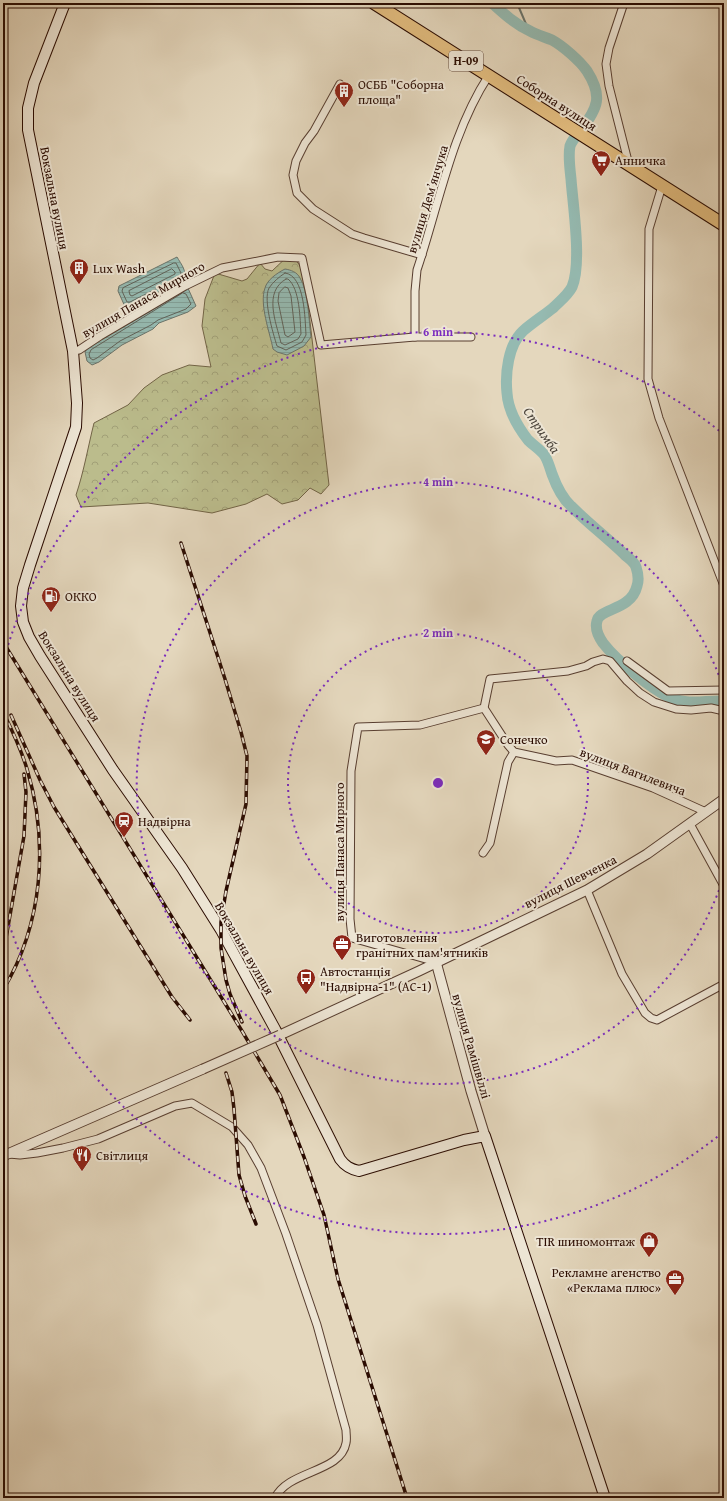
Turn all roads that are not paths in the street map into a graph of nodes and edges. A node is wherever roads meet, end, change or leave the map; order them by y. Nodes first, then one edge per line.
1 (64, 3) edge
2 (374, 3) edge
3 (624, 3) edge
4 (489, 75) junction
5 (340, 84) dead end
6 (629, 165) junction
7 (662, 186) junction
8 (724, 225) edge
9 (422, 255) junction
10 (415, 337) junction
11 (471, 338) dead end
12 (73, 352) junction
13 (724, 586) edge
14 (627, 661) dead end
15 (724, 690) edge
16 (484, 708) junction
17 (724, 711) edge
18 (514, 752) junction
19 (724, 799) edge
20 (706, 812) junction
21 (690, 824) junction
22 (483, 853) dead end
23 (724, 886) edge
24 (587, 890) junction
25 (436, 962) junction
26 (724, 984) edge
27 (485, 1136) junction
28 (5, 1155) edge
29 (275, 1498) edge
30 (605, 1498) edge

1 - 12 main road, Вокзальна вулиця
2 - 4 main road, Соборна вулиця / Н-09
3 - 6 street
4 - 6 main road, Соборна вулиця / Н-09
4 - 9 street, вулиця Демʼянчука
5 - 9 street
6 - 7 main road, Соборна вулиця / Н-09
7 - 8 main road, Соборна вулиця / Н-09
7 - 13 street
9 - 10 street, вулиця Демʼянчука
10 - 11 street
10 - 12 street, вулиця Панаса Мирного
12 - 27 main road, Вокзальна вулиця
14 - 15 street
16 - 17 street
16 - 18 street
16 - 25 street, вулиця Панаса Мирного
18 - 20 street, вулиця Вагилевича
18 - 22 street
19 - 20 street, вулиця Шевченка
20 - 21 street, вулиця Шевченка
21 - 23 street
21 - 24 street, вулиця Шевченка
24 - 25 street, вулиця Шевченка
24 - 26 street
25 - 27 street, вулиця Рамішвіллі
25 - 28 street, вулиця Шевченка, bridge
27 - 30 main road
28 - 29 street

